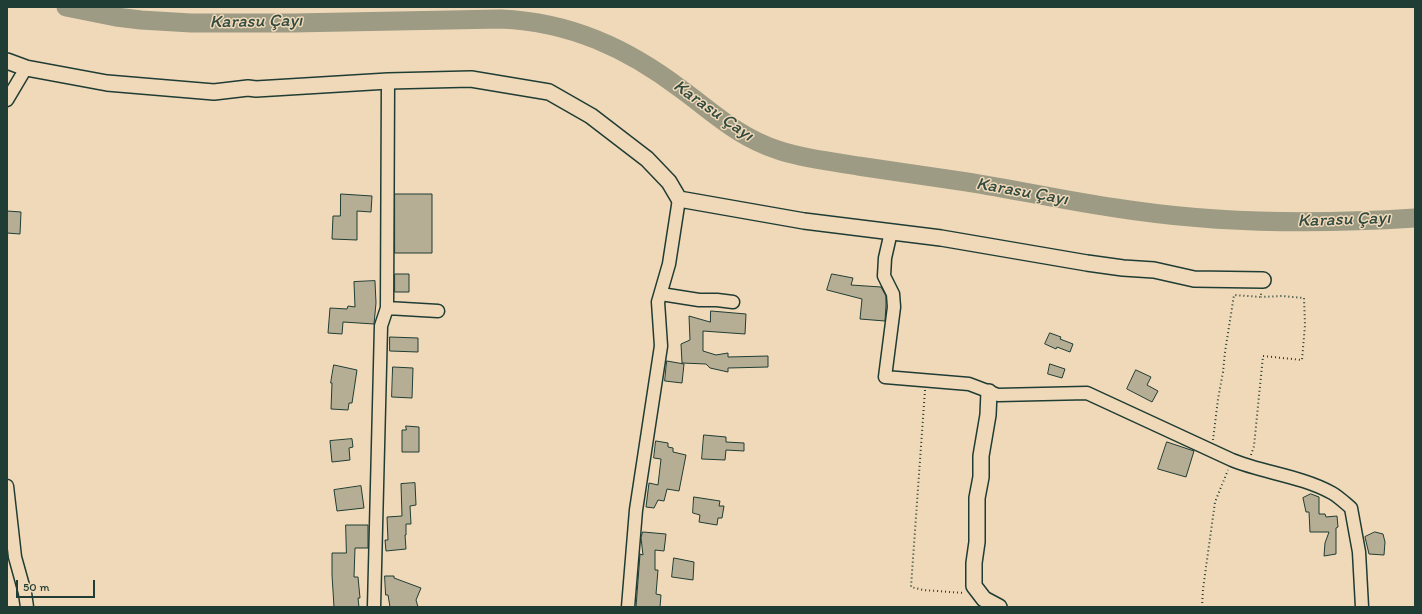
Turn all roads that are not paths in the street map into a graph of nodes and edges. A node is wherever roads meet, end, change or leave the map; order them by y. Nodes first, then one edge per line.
1 (7, 61) edge
2 (26, 68) junction
3 (388, 81) junction
4 (7, 100) edge
5 (679, 199) junction
6 (891, 232) junction
7 (1263, 280) road end
8 (660, 294) junction
9 (733, 302) dead end
10 (387, 308) junction
11 (438, 311) dead end
12 (989, 392) junction
13 (7, 486) edge
14 (11, 557) edge
15 (27, 607) edge
16 (374, 607) edge
17 (628, 607) edge
18 (999, 607) edge
19 (1362, 607) edge

1 - 2 street
2 - 3 street
2 - 4 street
3 - 5 street
3 - 10 street
5 - 6 street
5 - 8 street
6 - 7 street
6 - 12 street
8 - 9 street
8 - 17 street
10 - 11 street
10 - 16 street
12 - 18 street
12 - 19 street
13 - 14 street
14 - 15 street

